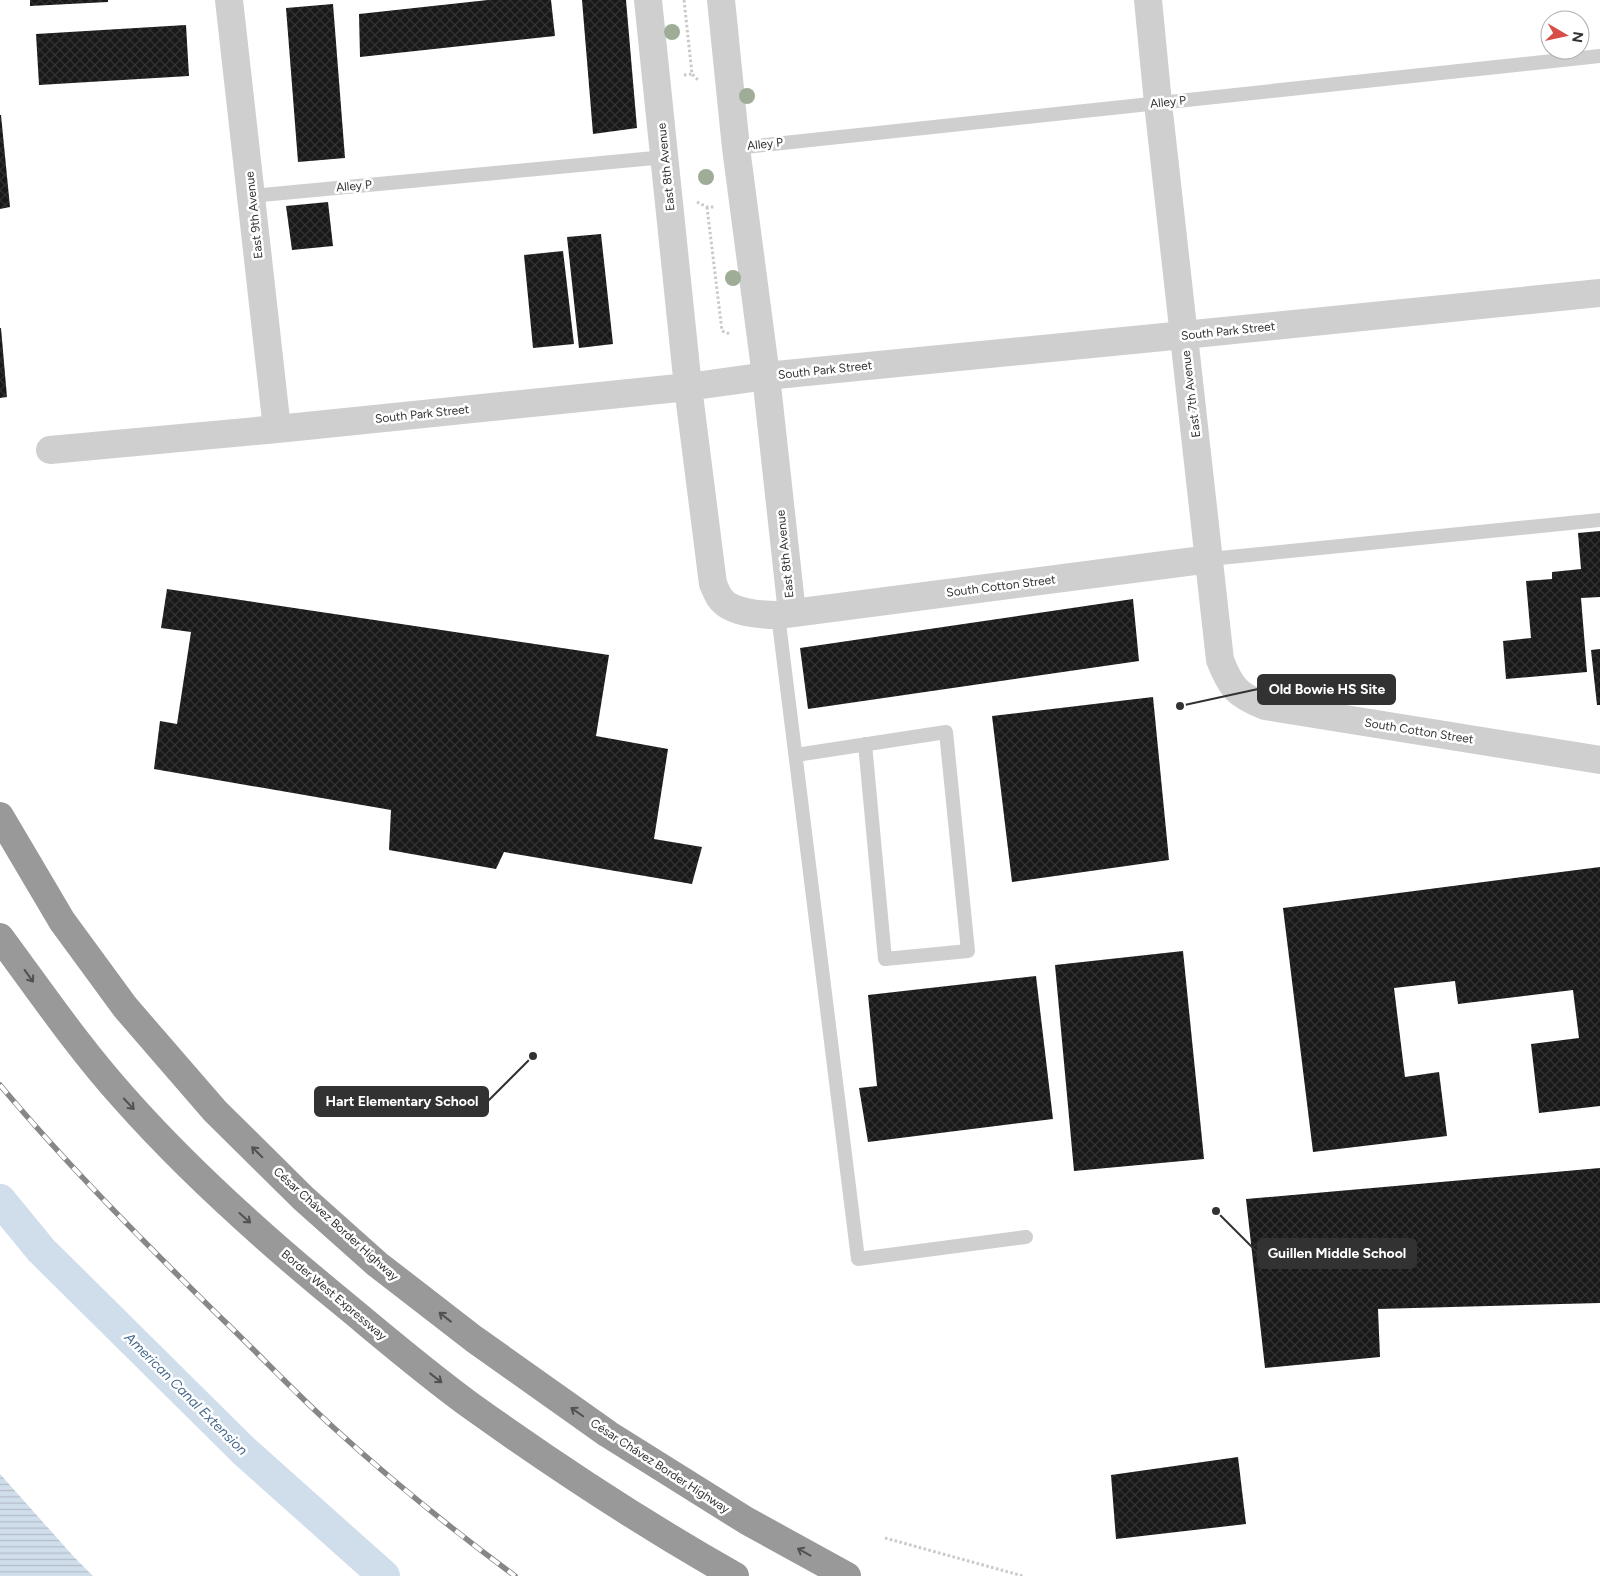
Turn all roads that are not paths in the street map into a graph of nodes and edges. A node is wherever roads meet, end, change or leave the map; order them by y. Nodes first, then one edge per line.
1 (229, 0) edge
2 (648, 0) edge
3 (721, 0) edge
4 (1148, 0) edge
5 (1600, 56) edge
6 (1158, 103) junction
7 (736, 148) junction
8 (665, 157) junction
9 (252, 196) junction
10 (1600, 293) edge
11 (1184, 335) junction
12 (766, 376) junction
13 (688, 387) junction
14 (277, 429) junction
15 (50, 450) dead end
16 (1600, 520) edge
17 (1210, 559) junction
18 (785, 614) junction
19 (1240, 694) joint
20 (865, 744) junction
21 (796, 756) junction
22 (1600, 760) edge
23 (0, 816) edge
24 (0, 937) edge
25 (1026, 1237) dead end
26 (735, 1576) edge
27 (847, 1576) edge

1 - 9 street, East 9th Avenue
2 - 8 street, East 8th Avenue
3 - 7 street, East 8th Avenue
4 - 6 street, East 7th Avenue
5 - 6 lane, Alley P
6 - 7 lane, Alley P
6 - 11 street, East 7th Avenue
7 - 12 street, East 8th Avenue
8 - 9 lane, Alley P
8 - 13 street, East 8th Avenue
9 - 14 street, East 9th Avenue
10 - 11 street, South Park Street
11 - 12 street, South Park Street
11 - 17 street, East 7th Avenue
12 - 13 street, South Park Street
12 - 18 street, East 8th Avenue
13 - 14 street, South Park Street
13 - 18 street, East 8th Avenue
14 - 15 street, South Park Street
16 - 17 lane
17 - 18 street, South Cotton Street
17 - 19 street, East 7th Avenue
18 - 21 lane
19 - 22 street, South Cotton Street
20 - 20 lane
20 - 21 lane
21 - 25 lane
27 -> 23 highway, César Chávez Border Highway
24 -> 26 highway, Border West Expressway

